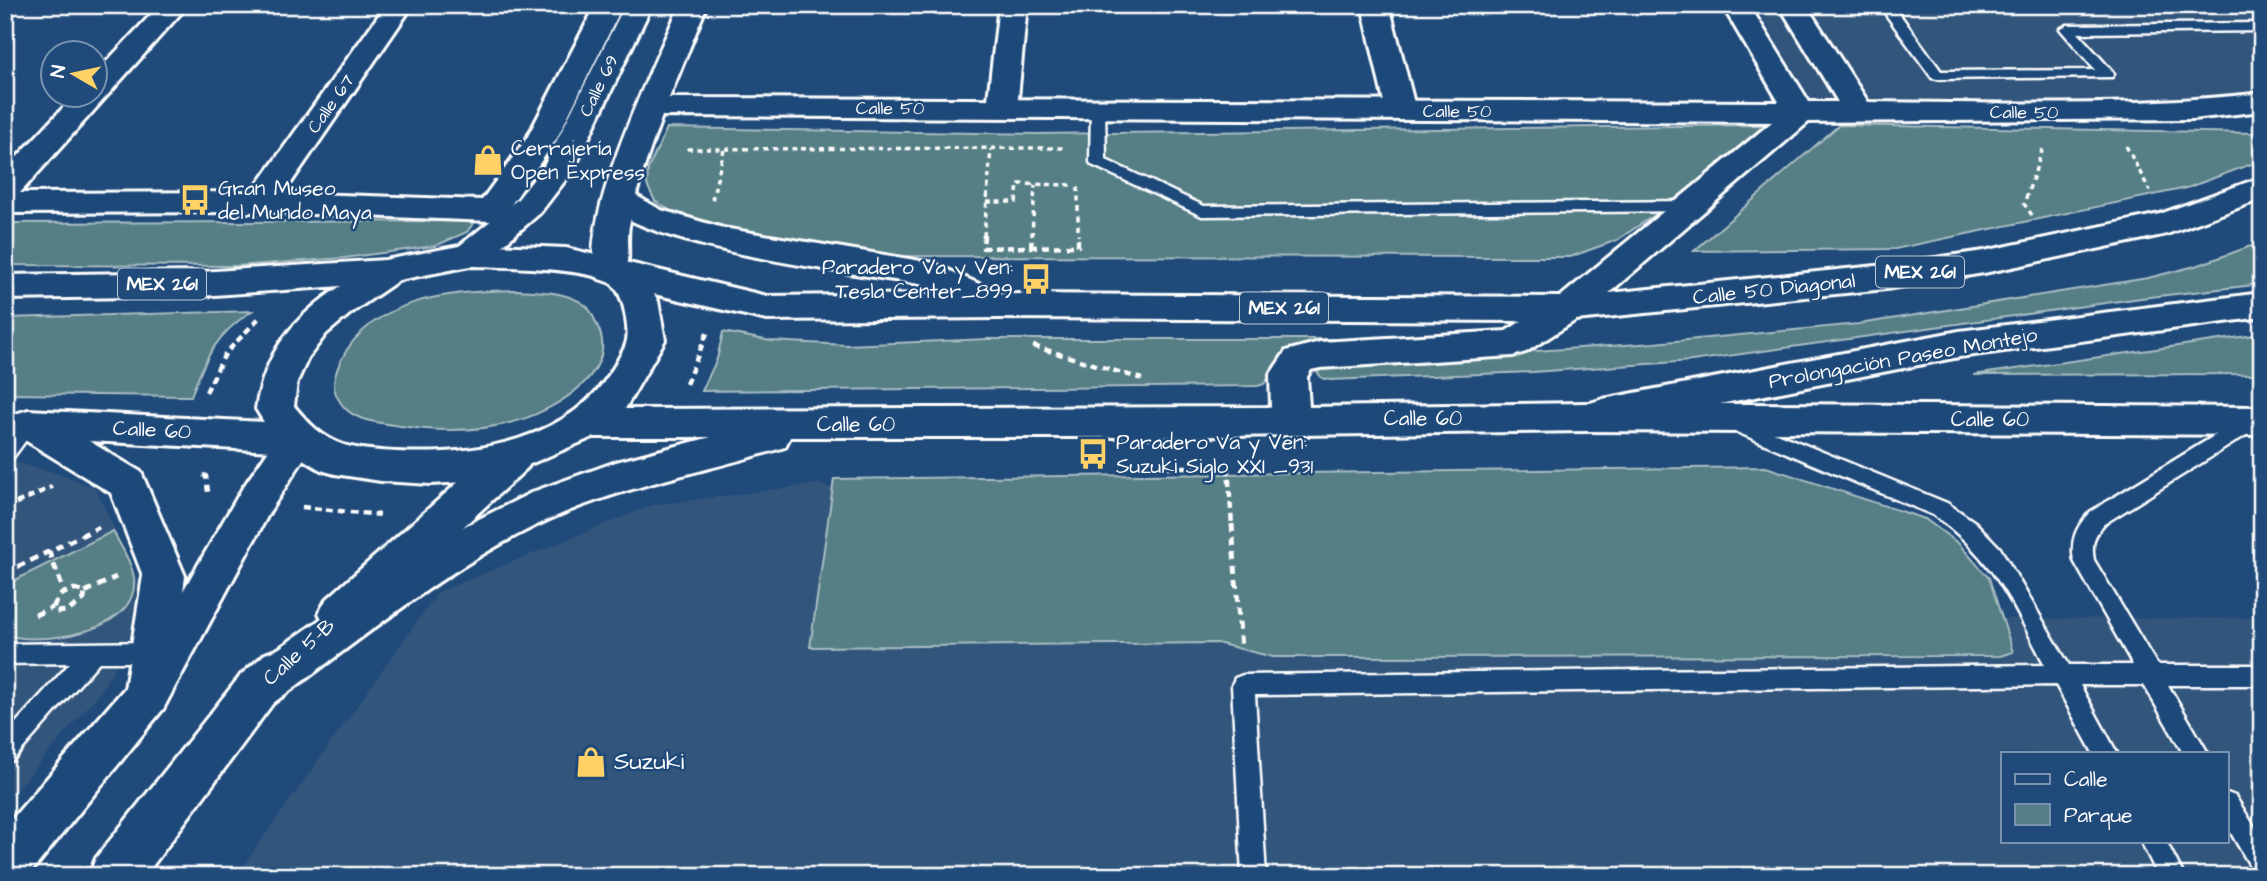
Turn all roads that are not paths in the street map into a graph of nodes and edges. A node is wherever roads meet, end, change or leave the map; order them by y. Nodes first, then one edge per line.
1 (176, 5) edge
2 (400, 5) edge
3 (610, 5) edge
4 (639, 5) edge
5 (694, 5) edge
6 (1013, 5) edge
7 (1375, 5) edge
8 (1735, 5) edge
9 (1792, 5) edge
10 (1886, 5) edge
11 (2262, 27) edge
12 (108, 79) edge
13 (2262, 102) edge
14 (651, 107) junction
15 (81, 108) edge
16 (1002, 108) junction
17 (1098, 109) junction
18 (1401, 111) junction
19 (1859, 112) junction
20 (1801, 113) junction
21 (2262, 187) edge
22 (5, 190) edge
23 (619, 199) junction
24 (5, 202) edge
25 (261, 202) junction
26 (1690, 206) junction
27 (470, 256) junction
28 (389, 270) junction
29 (617, 273) junction
30 (5, 287) edge
31 (2262, 305) edge
32 (1000, 306) junction
33 (1568, 309) junction
34 (1587, 416) junction
35 (1720, 417) junction
36 (1291, 419) junction
37 (2258, 421) edge
38 (585, 423) junction
39 (17, 424) edge
40 (821, 425) junction
41 (298, 438) junction
42 (5, 454) edge
43 (514, 456) junction
44 (93, 653) junction
45 (5, 654) edge
46 (151, 674) junction
47 (2149, 674) junction
48 (2061, 675) junction
49 (2262, 675) edge
50 (257, 689) junction
51 (5, 752) edge
52 (2104, 752) edge
53 (2195, 752) edge
54 (2228, 806) edge
55 (2154, 842) edge
56 (2262, 862) edge
57 (5, 865) edge
58 (114, 876) edge
59 (1254, 876) edge
60 (2172, 876) edge

1 - 12 main road
2 - 25 main road, Calle 67
3 - 25 main road, Calle 69
4 - 27 main road, Calle 69
5 - 14 main road
6 - 16 main road
7 - 18 main road
8 - 20 main road
9 - 19 main road
10 - 11 lane
13 - 19 main road, Calle 50
14 - 16 main road, Calle 50
14 - 23 main road
15 - 22 main road
16 - 17 main road, Calle 50
17 - 18 main road, Calle 50
17 - 26 lane
18 - 20 main road, Calle 50
19 - 20 main road, Calle 50
20 - 26 main road
21 - 33 main road, Calle 50 Diagonal / MEX 261
23 - 29 main road
23 - 32 main road
24 - 25 main road
26 - 33 main road
27 - 28 main road
27 - 29 main road
28 - 30 main road, MEX 261
28 - 41 main road
29 - 32 main road, MEX 261
29 - 38 main road
31 - 34 main road, Prolongación Paseo Montejo
32 - 33 main road, MEX 261
33 - 36 main road
34 - 35 main road, Calle 60
34 - 36 main road, Calle 60
35 - 37 main road, Calle 60
35 - 48 lane
36 - 40 main road, Calle 60
37 - 47 lane
38 - 40 main road, Calle 60
38 - 43 main road
39 - 41 main road, Calle 60
39 - 42 lane
39 - 46 main road
40 - 50 main road
41 - 43 main road
41 - 46 main road
43 - 50 main road, Calle 5-B
44 - 45 lane
44 - 46 lane
44 - 51 lane
46 - 57 main road
47 - 48 lane
47 - 49 lane
47 - 53 lane
48 - 52 lane
48 - 59 lane
50 - 58 main road, Calle 5-B
54 - 56 lane
55 - 60 lane

